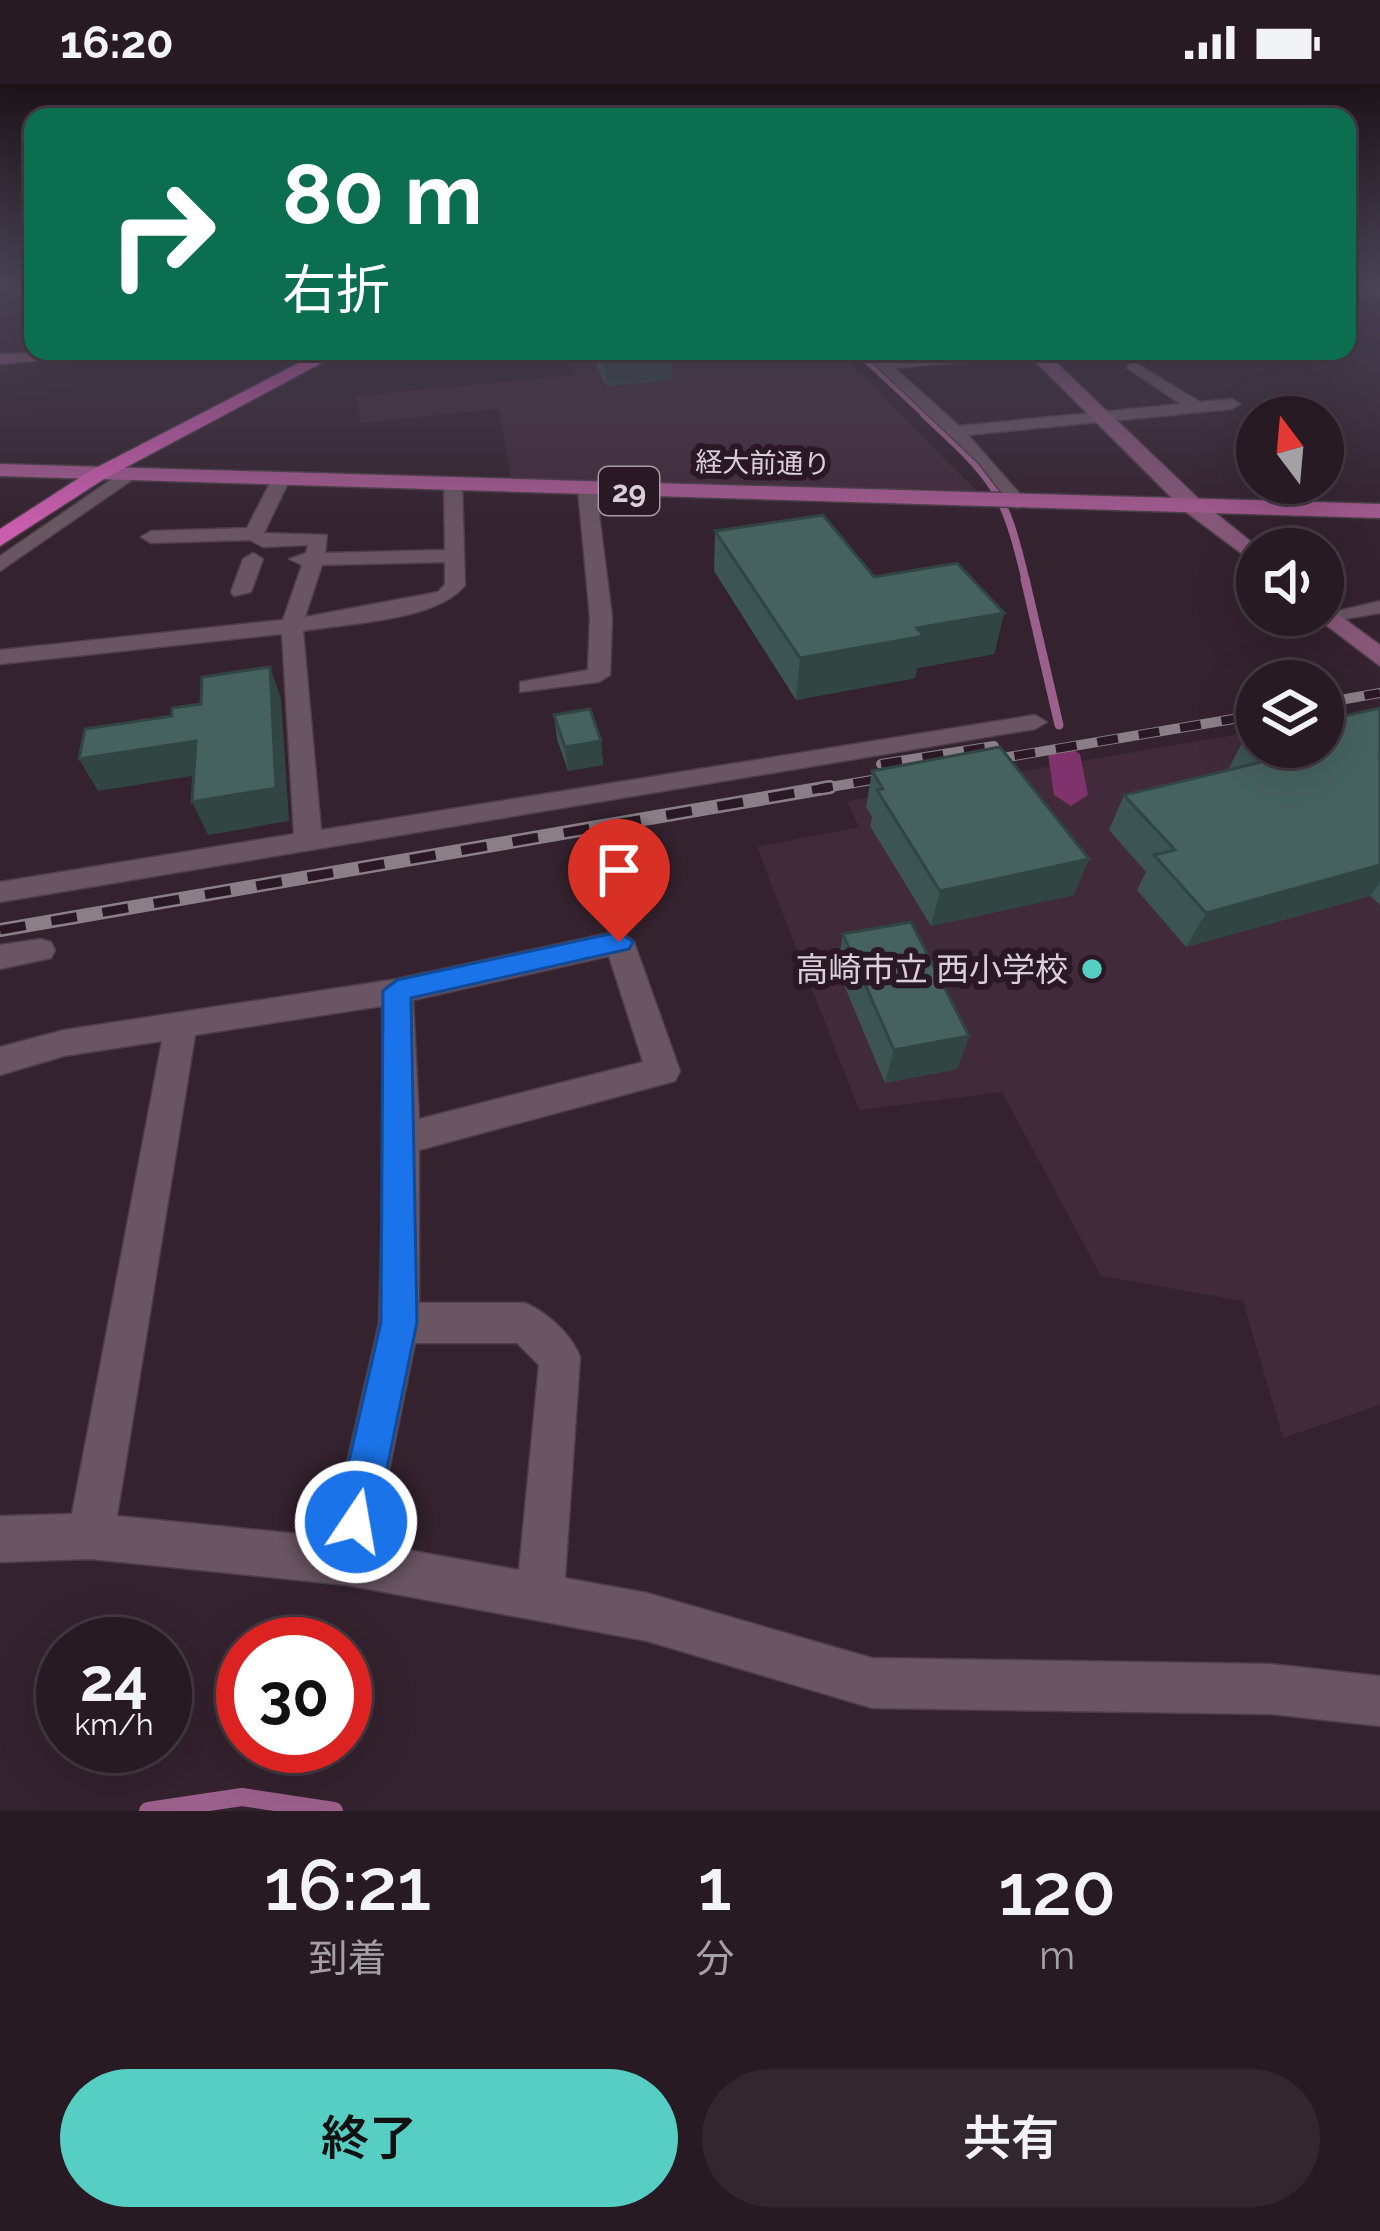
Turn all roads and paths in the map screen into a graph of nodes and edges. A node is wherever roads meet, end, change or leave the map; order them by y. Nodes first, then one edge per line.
1 (268, 367) edge
2 (305, 367) edge
3 (885, 367) edge
4 (1049, 367) edge
5 (1134, 367) edge
6 (1232, 404) dead end
7 (1196, 407) junction
8 (1101, 416) junction
9 (955, 431) junction
10 (0, 470) edge
11 (64, 473) junction
12 (97, 475) junction
13 (130, 475) junction
14 (281, 479) junction
15 (453, 484) junction
16 (587, 490) junction
17 (1018, 502) junction
18 (1194, 507) junction
19 (1380, 511) edge
20 (0, 514) edge
21 (151, 537) dead end
22 (0, 539) edge
23 (1236, 541) edge
24 (257, 545) junction
25 (455, 556) junction
26 (316, 559) junction
27 (0, 565) edge
28 (242, 592) dead end
29 (1380, 607) edge
30 (1344, 612) edge
31 (292, 626) junction
32 (1344, 629) edge
33 (0, 657) edge
34 (1380, 658) edge
35 (528, 687) dead end
36 (1036, 722) dead end
37 (308, 842) junction
38 (0, 892) edge
39 (40, 950) dead end
40 (0, 957) edge
41 (397, 991) junction
42 (180, 1028) junction
43 (0, 1061) edge
44 (402, 1138) junction
45 (399, 1322) junction
46 (91, 1536) junction
47 (0, 1539) edge
48 (347, 1562) junction
49 (540, 1598) junction
50 (1380, 1701) edge

1 - 11 highway
2 - 12 highway
3 - 9 street
4 - 8 street
5 - 7 street
6 - 7 street
7 - 8 street
8 - 9 street
8 - 18 street
9 - 17 street
10 - 11 main road, 経大前通り / 29
11 - 12 main road, 経大前通り / 29
11 - 20 highway
12 - 13 main road, 経大前通り / 29
12 - 22 highway
13 - 14 main road, 経大前通り / 29
13 - 27 street
14 - 15 main road, 経大前通り / 29
14 - 24 street
15 - 16 main road, 経大前通り / 29
15 - 25 street
16 - 17 main road, 経大前通り / 29
16 - 35 street
17 - 18 main road, 経大前通り / 29
18 - 19 main road, 経大前通り / 29
18 - 23 street
21 - 24 street
24 - 26 street
24 - 28 street
25 - 26 street
25 - 31 street
26 - 31 street
29 - 30 street
31 - 33 street
31 - 37 street
32 - 34 street
36 - 37 street
37 - 38 street
39 - 40 street
41 - 42 street
41 - 44 street
41 - 44 street
42 - 43 street
42 - 46 street
44 - 45 street
45 - 48 street
45 - 49 street
46 - 47 street
46 - 48 street
48 - 49 street
49 - 50 street

